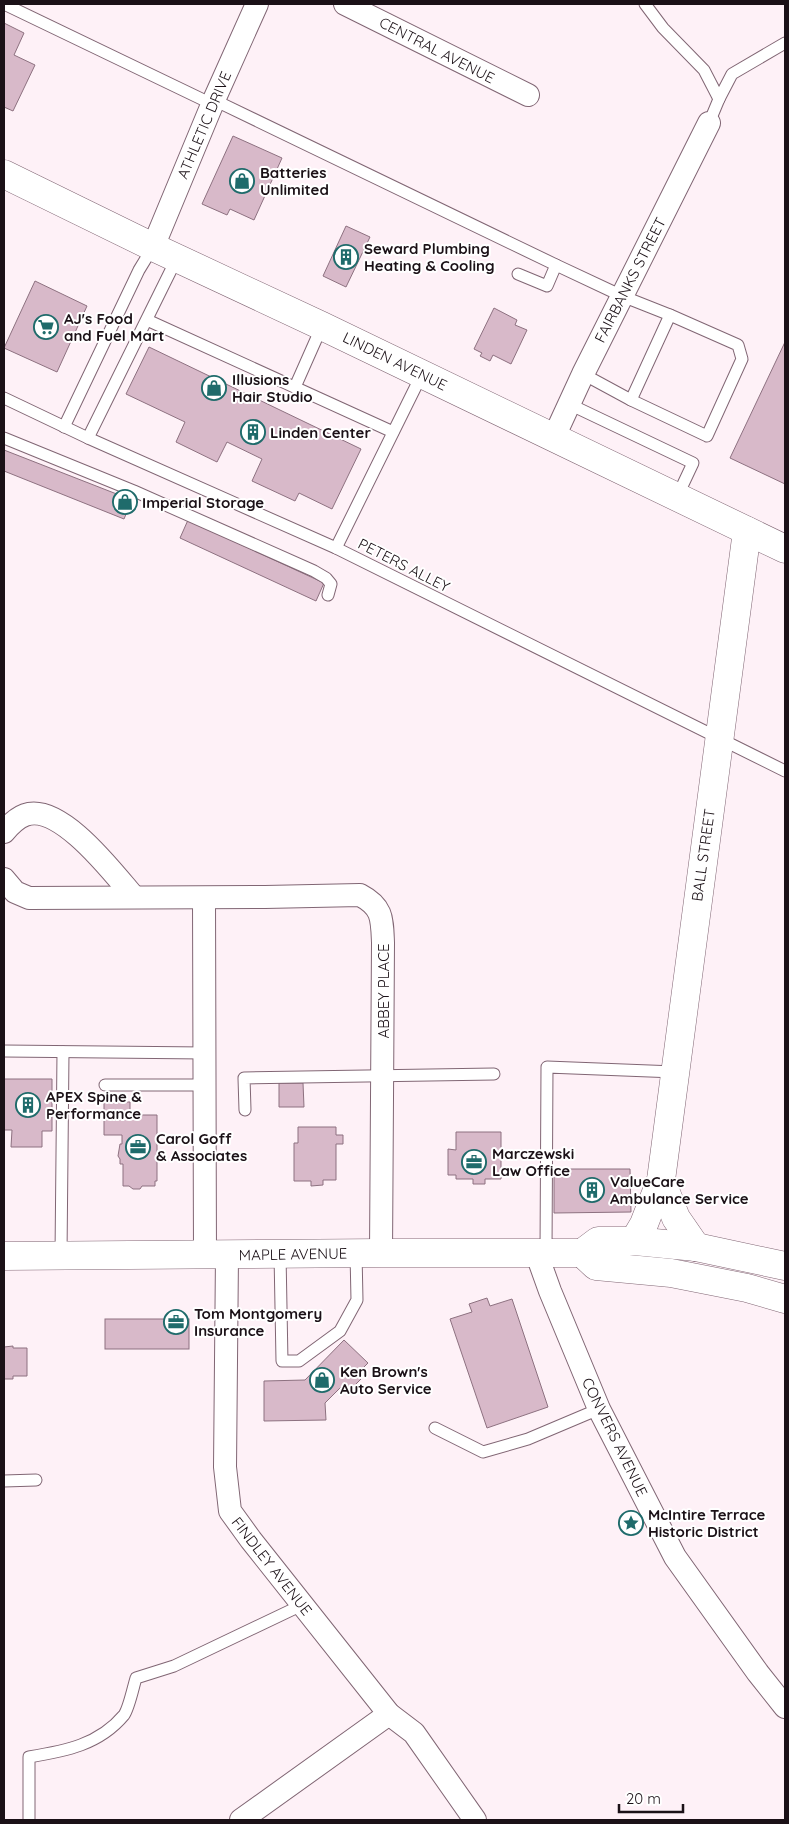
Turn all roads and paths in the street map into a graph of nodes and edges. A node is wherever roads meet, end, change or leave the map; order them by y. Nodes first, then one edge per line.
1 (4, 4) edge
2 (256, 4) edge
3 (345, 4) edge
4 (645, 4) edge
5 (785, 43) edge
6 (528, 95) dead end
7 (719, 99) junction
8 (213, 102) junction
9 (709, 123) joint
10 (4, 174) edge
11 (165, 252) junction
12 (556, 265) junction
13 (518, 274) dead end
14 (622, 296) junction
15 (670, 314) junction
16 (147, 320) junction
17 (322, 326) junction
18 (422, 374) junction
19 (584, 374) junction
20 (295, 387) junction
21 (4, 398) edge
22 (631, 400) junction
23 (569, 404) junction
24 (64, 427) junction
25 (393, 432) junction
26 (4, 438) edge
27 (88, 438) junction
28 (554, 438) junction
29 (677, 497) junction
30 (747, 531) junction
31 (336, 548) junction
32 (785, 549) edge
33 (328, 595) dead end
34 (719, 740) junction
35 (785, 771) edge
36 (4, 832) edge
37 (4, 879) edge
38 (134, 897) junction
39 (204, 898) junction
40 (4, 1051) edge
41 (63, 1052) junction
42 (206, 1053) junction
43 (674, 1072) junction
44 (494, 1074) dead end
45 (382, 1075) junction
46 (105, 1085) dead end
47 (205, 1085) junction
48 (245, 1110) dead end
49 (661, 1180) junction
50 (634, 1241) junction
51 (696, 1247) junction
52 (541, 1252) junction
53 (368, 1253) junction
54 (582, 1253) junction
55 (280, 1254) junction
56 (61, 1255) junction
57 (216, 1255) junction
58 (4, 1256) edge
59 (785, 1266) edge
60 (785, 1299) edge
61 (599, 1409) junction
62 (435, 1428) dead end
63 (36, 1480) dead end
64 (4, 1481) edge
65 (302, 1605) junction
66 (785, 1707) edge
67 (390, 1714) junction
68 (29, 1820) edge
69 (241, 1820) edge
70 (475, 1820) edge

1 - 8 lane
2 - 8 street, ATHLETIC DRIVE
3 - 6 street, CENTRAL AVENUE
4 - 7 lane
5 - 7 lane
7 - 9 lane
8 - 11 street, ATHLETIC DRIVE
8 - 12 lane
9 - 14 street, FAIRBANKS STREET
10 - 11 main road, LINDEN AVENUE
11 - 16 lane
11 - 17 main road, LINDEN AVENUE
11 - 24 lane
12 - 13 lane
12 - 14 lane
14 - 15 lane
14 - 19 street, FAIRBANKS STREET
15 - 22 lane
15 - 22 lane
16 - 20 lane
16 - 27 lane
17 - 18 main road, LINDEN AVENUE
17 - 20 lane
18 - 25 lane
18 - 28 main road, LINDEN AVENUE
19 - 22 lane
19 - 23 street, FAIRBANKS STREET
20 - 25 lane
21 - 24 lane, PETERS ALLEY
23 - 28 street, FAIRBANKS STREET
23 - 29 lane
24 - 27 lane, PETERS ALLEY
25 - 31 lane
26 - 33 lane
27 - 31 lane, PETERS ALLEY
28 - 29 main road, LINDEN AVENUE
29 - 30 main road, LINDEN AVENUE
30 - 32 main road, LINDEN AVENUE
30 - 34 main road, BALL STREET
31 - 34 lane, PETERS ALLEY
34 - 35 lane, PETERS ALLEY
34 - 43 main road, BALL STREET
36 - 38 street
37 - 38 street, ABBEY PLACE
38 - 39 street, ABBEY PLACE
39 - 42 street
39 - 45 street, ABBEY PLACE
40 - 41 lane
41 - 42 lane
41 - 56 lane
42 - 47 street
43 - 49 main road, BALL STREET
43 - 52 lane
44 - 45 lane
45 - 48 lane
45 - 53 street, ABBEY PLACE
46 - 47 lane
47 - 57 street
49 - 50 main road, BALL STREET
49 - 51 main road, BALL STREET
50 - 51 main road
50 - 54 main road
51 - 59 main road
52 - 53 main road, MAPLE AVENUE
52 - 54 main road, MAPLE AVENUE
52 - 61 street, CONVERS AVENUE
53 - 55 main road, MAPLE AVENUE
53 - 55 lane
54 - 60 main road
55 - 57 main road, MAPLE AVENUE
56 - 57 main road, MAPLE AVENUE
56 - 58 main road, MAPLE AVENUE
57 - 65 street, FINDLEY AVENUE
61 - 62 lane
61 - 66 street, CONVERS AVENUE
63 - 64 lane
65 - 67 street, FINDLEY AVENUE
65 - 68 lane
67 - 69 street
67 - 70 street, FINDLEY AVENUE

